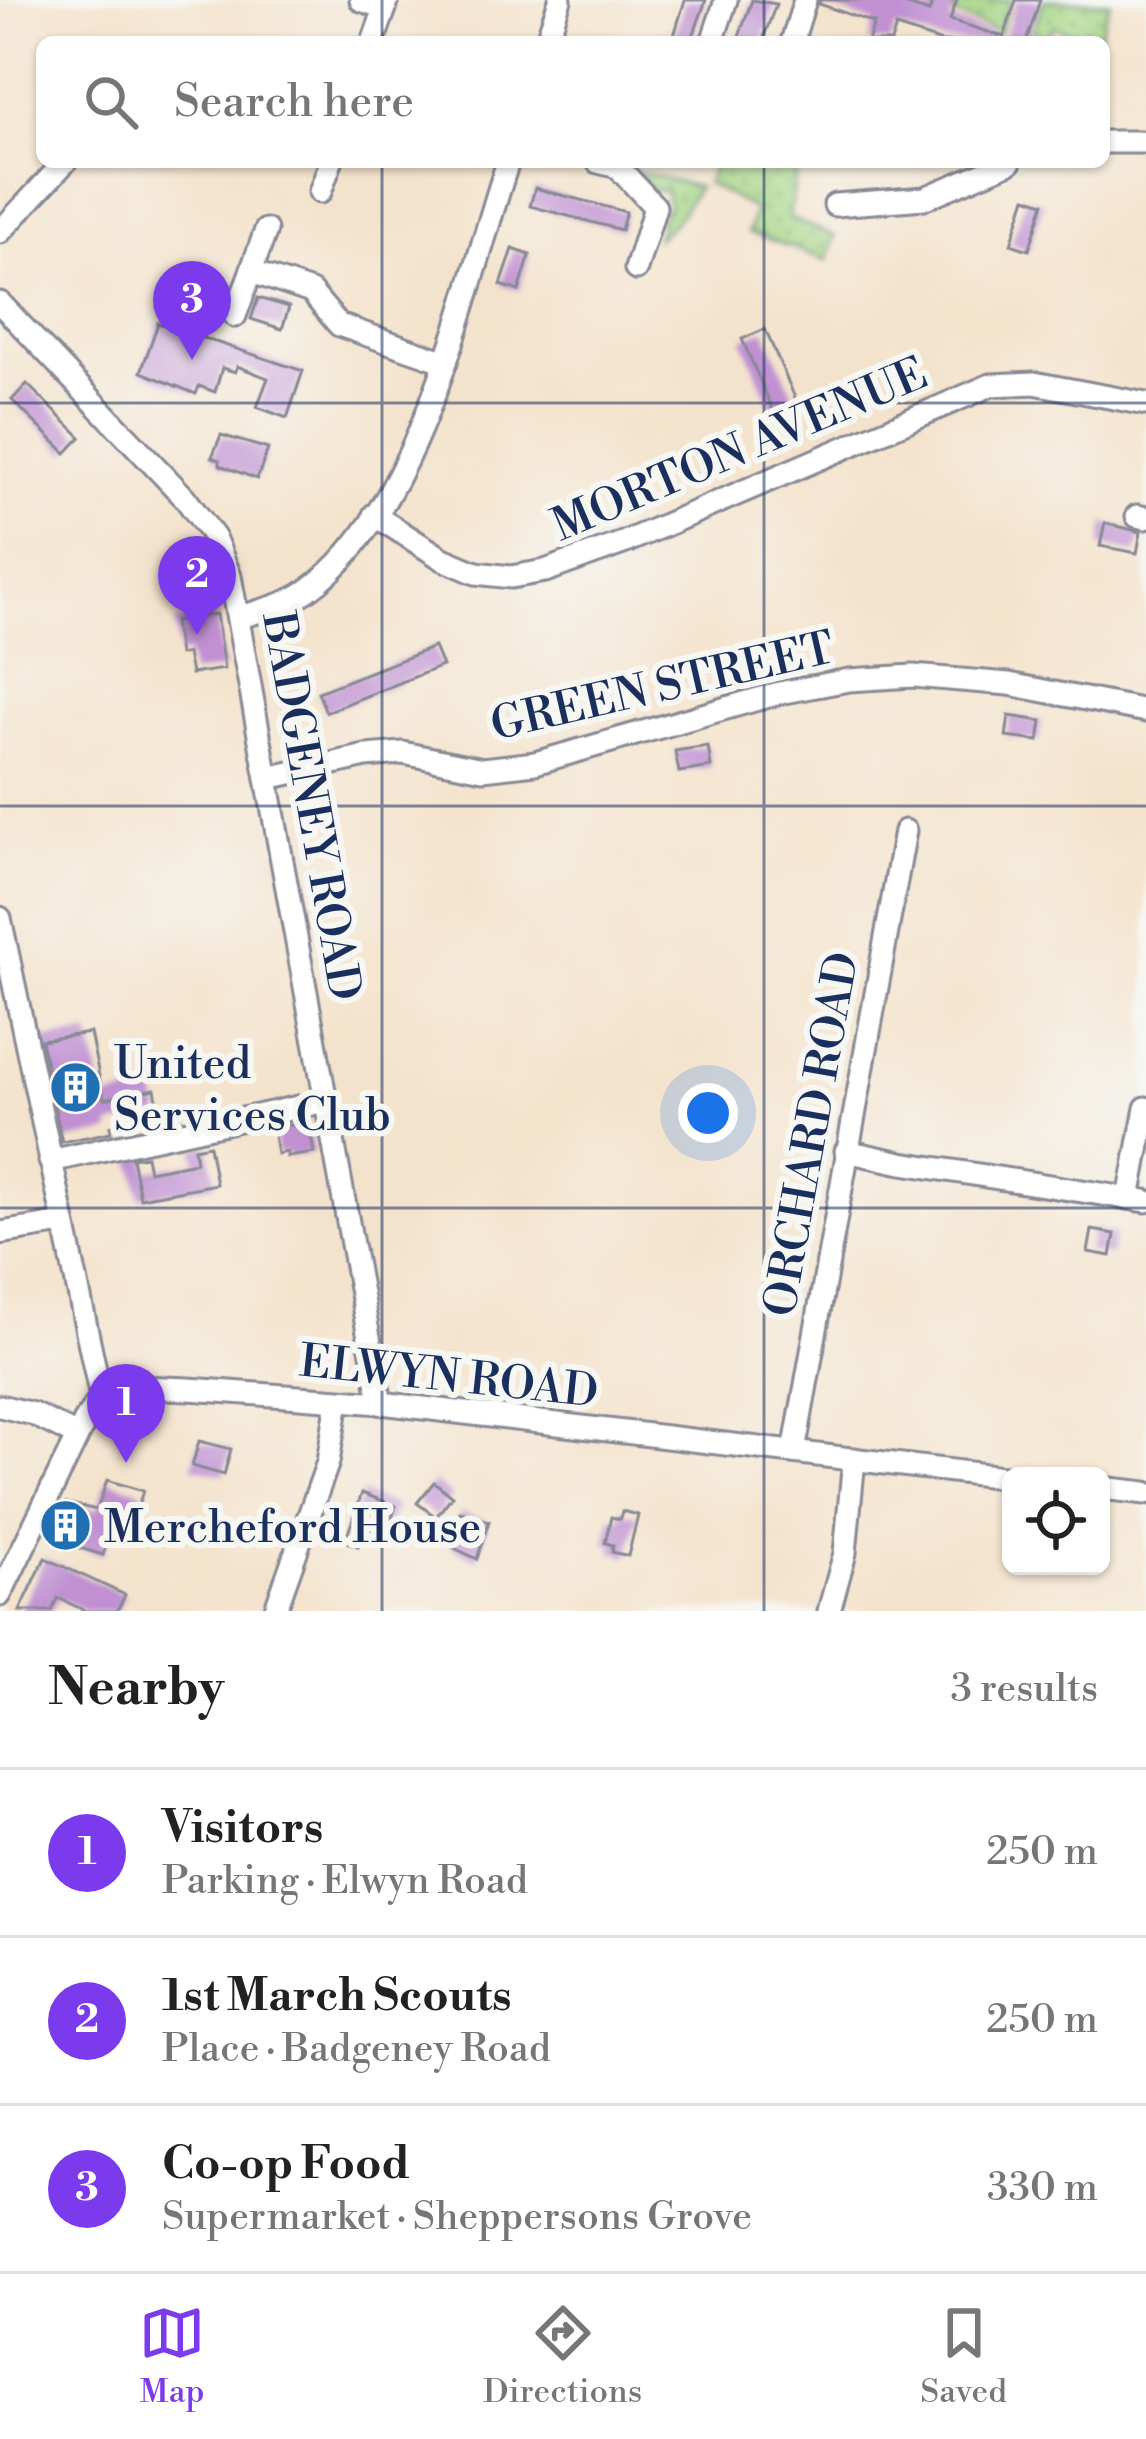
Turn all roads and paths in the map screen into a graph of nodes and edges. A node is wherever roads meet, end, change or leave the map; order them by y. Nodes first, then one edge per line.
1 (362, 0) edge
2 (560, 0) edge
3 (726, 0) edge
4 (805, 0) edge
5 (386, 4) edge
6 (375, 36) edge
7 (548, 36) edge
8 (714, 36) edge
9 (794, 36) edge
10 (1110, 142) edge
11 (1146, 142) edge
12 (59, 168) edge
13 (329, 168) edge
14 (506, 168) edge
15 (619, 168) edge
16 (996, 168) edge
17 (320, 192) dead end
18 (835, 205) dead end
19 (266, 230) dead end
20 (0, 232) edge
21 (636, 269) dead end
22 (253, 272) junction
23 (0, 303) edge
24 (235, 316) dead end
25 (446, 362) junction
26 (1146, 404) edge
27 (374, 515) junction
28 (240, 616) junction
29 (1146, 711) edge
30 (268, 778) junction
31 (905, 831) dead end
32 (0, 918) edge
33 (8, 1006) edge
34 (326, 1101) junction
35 (1146, 1108) edge
36 (846, 1151) junction
37 (50, 1161) junction
38 (1137, 1199) edge
39 (63, 1223) junction
40 (0, 1233) edge
41 (101, 1398) junction
42 (338, 1400) junction
43 (381, 1403) junction
44 (0, 1406) edge
45 (75, 1435) junction
46 (794, 1452) junction
47 (854, 1459) junction
48 (1002, 1477) edge
49 (1110, 1489) edge
50 (1146, 1492) edge
51 (0, 1595) edge
52 (274, 1611) edge
53 (829, 1611) edge

1 - 5 street
2 - 7 street
3 - 8 street
4 - 9 street
5 - 6 street
10 - 11 street
12 - 20 street
13 - 17 street
14 - 25 street
15 - 21 street
16 - 18 street
19 - 22 street
22 - 24 street
22 - 25 street
23 - 28 street, BADGENEY ROAD
25 - 27 street
26 - 27 street, MORTON AVENUE
27 - 28 street
28 - 30 street, BADGENEY ROAD
29 - 30 street, GREEN STREET
30 - 34 street, BADGENEY ROAD
31 - 36 street, ORCHARD ROAD
32 - 33 street
33 - 37 street
34 - 37 street
34 - 43 street, BADGENEY ROAD
35 - 38 street
36 - 38 street
36 - 46 street, ORCHARD ROAD
37 - 39 street
39 - 40 street
39 - 41 street
41 - 42 street, ELWYN ROAD
41 - 45 street
42 - 43 street, ELWYN ROAD
42 - 52 street
43 - 46 street, ELWYN ROAD
44 - 45 street
45 - 51 street
46 - 47 street, ELWYN ROAD
47 - 48 street, ELWYN ROAD
47 - 53 street
49 - 50 street

